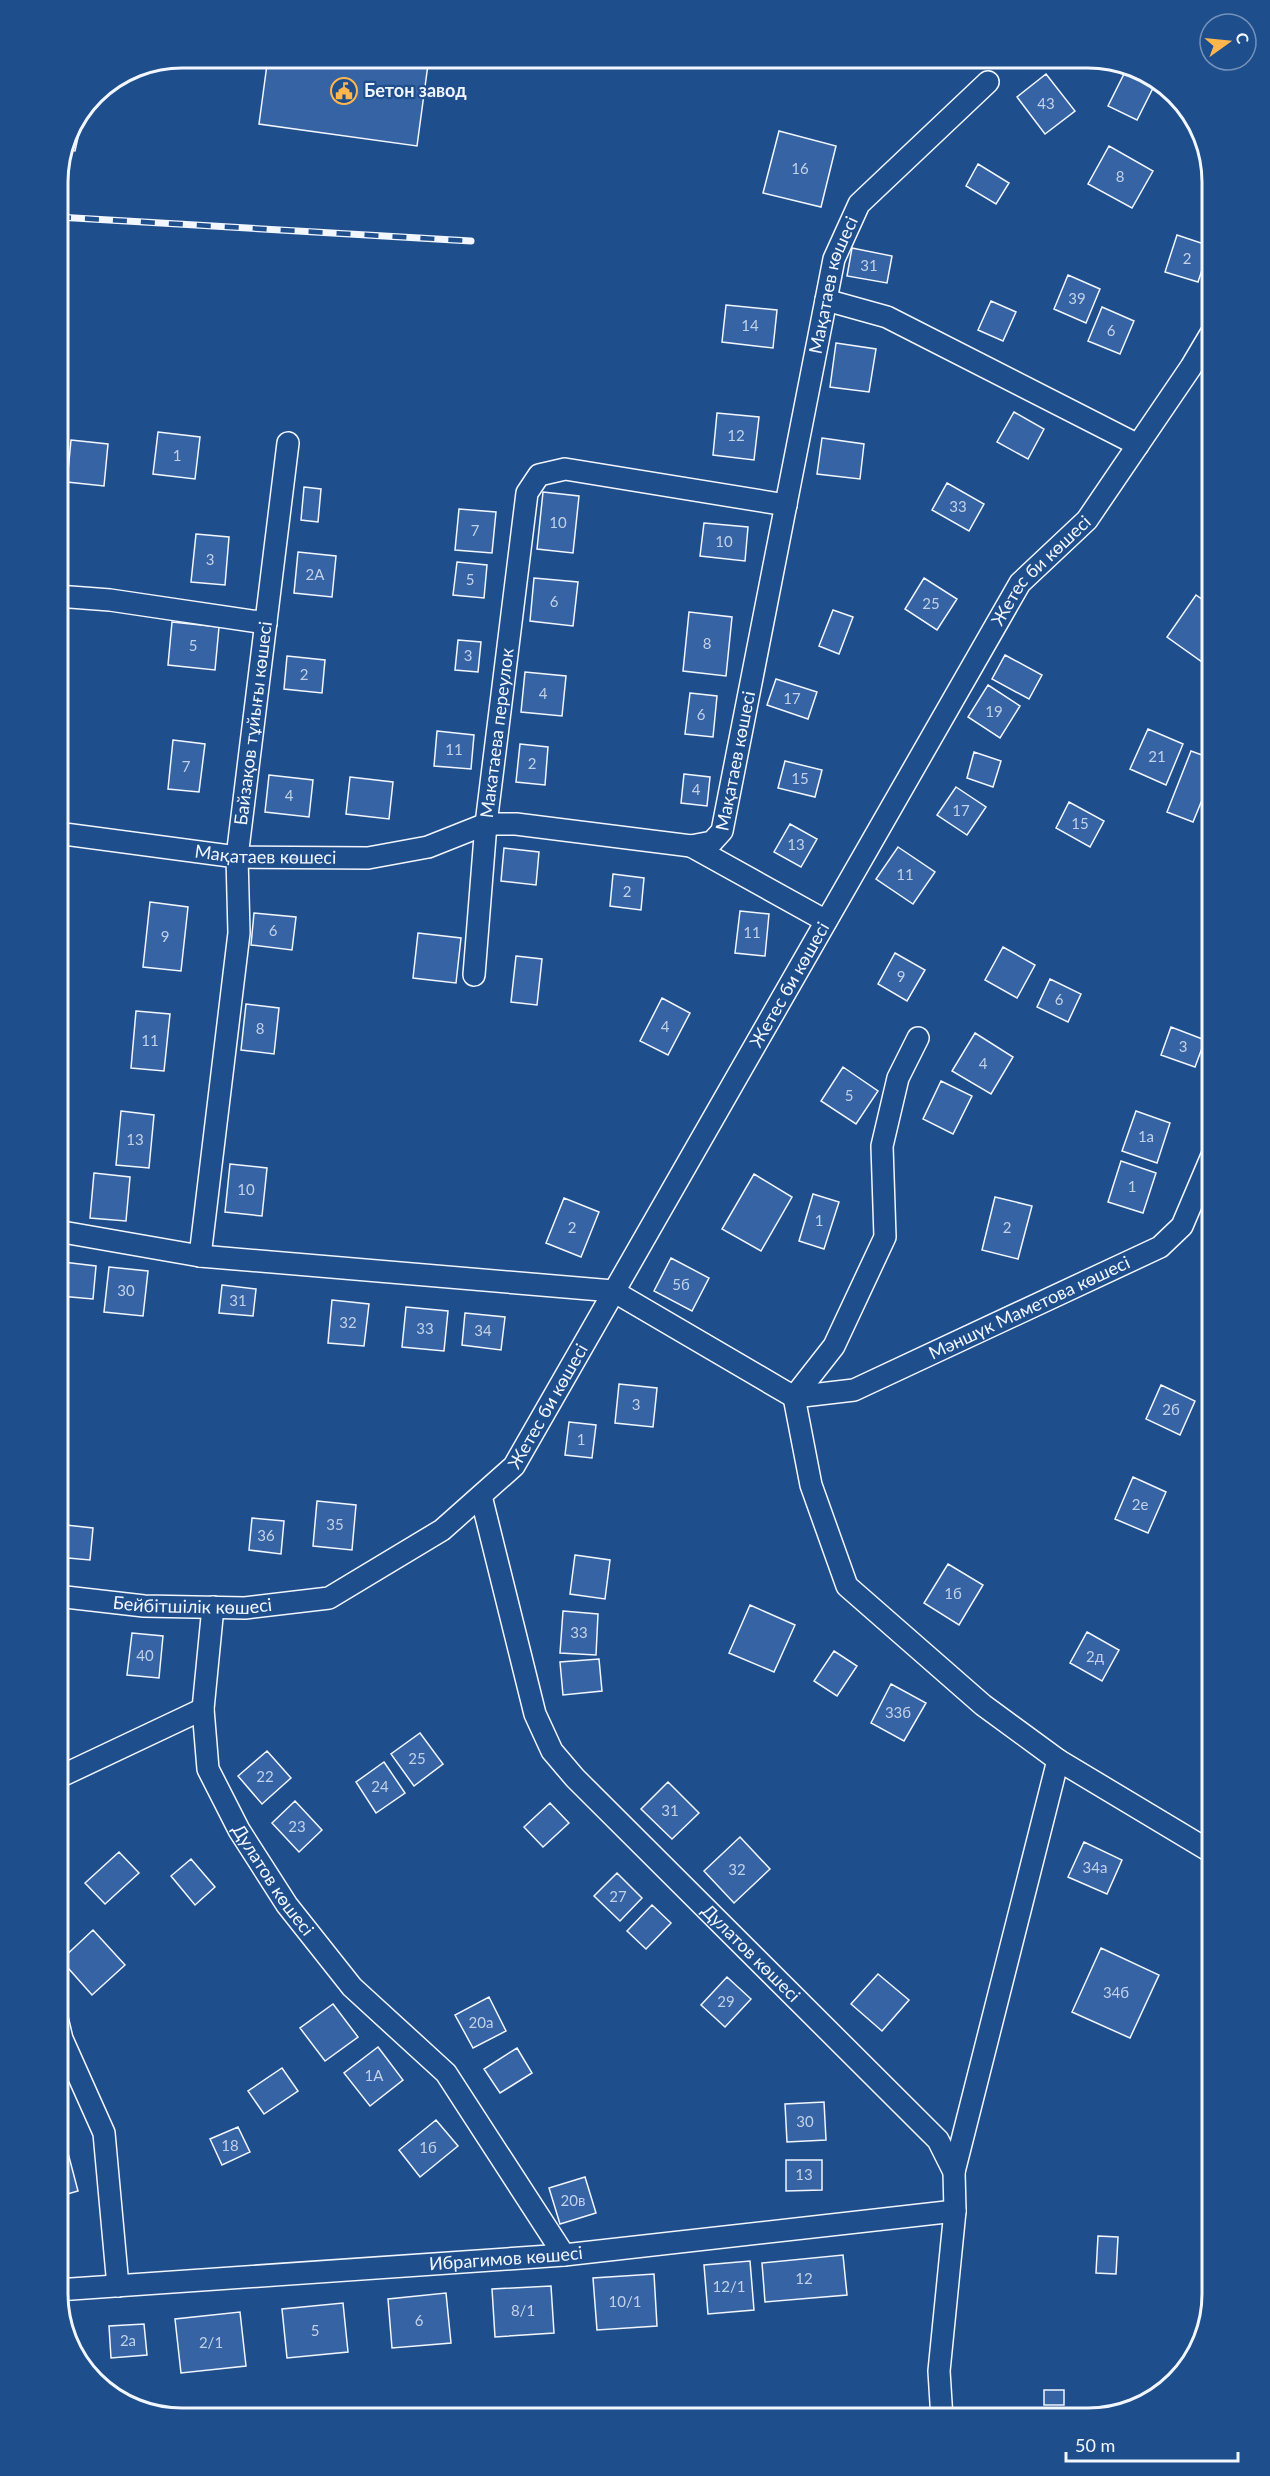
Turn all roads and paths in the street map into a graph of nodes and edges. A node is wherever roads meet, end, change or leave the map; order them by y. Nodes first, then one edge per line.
1 (988, 82) dead end
2 (826, 300) junction
3 (1202, 347) edge
4 (288, 443) dead end
5 (1138, 445) junction
6 (786, 505) junction
7 (68, 597) edge
8 (266, 623) junction
9 (486, 824) junction
10 (68, 834) edge
11 (691, 846) junction
12 (237, 857) junction
13 (826, 921) junction
14 (474, 975) dead end
15 (918, 1038) dead end
16 (1202, 1179) edge
17 (68, 1234) edge
18 (200, 1256) junction
19 (613, 1291) junction
20 (794, 1397) junction
21 (481, 1496) junction
22 (68, 1597) edge
23 (329, 1598) joint
24 (213, 1607) junction
25 (203, 1709) junction
26 (1058, 1760) junction
27 (68, 1773) edge
28 (1202, 1847) edge
29 (68, 2052) edge
30 (954, 2172) junction
31 (955, 2211) junction
32 (564, 2255) junction
33 (118, 2286) junction
34 (68, 2289) edge
35 (941, 2408) edge

1 - 2 street, Мақатаев көшесі
2 - 5 street
2 - 6 street, Мақатаев көшесі
3 - 5 street, Жетес би көшесі
4 - 8 street, Байзақов тұйығы көшесі
5 - 13 street, Жетес би көшесі
6 - 9 street, Макатаева переулок
6 - 11 street, Мақатаев көшесі
7 - 8 street
8 - 12 street, Байзақов тұйығы көшесі
9 - 11 street, Мақатаев көшесі
9 - 12 street, Мақатаев көшесі
9 - 14 street, Макатаева переулок
10 - 12 street, Мақатаев көшесі
11 - 13 street
12 - 18 street, Байзақов тұйығы көшесі
13 - 19 street, Жетес би көшесі
15 - 20 street
16 - 20 street, Мәншүк Маметова көшесі
17 - 18 street
18 - 19 street
19 - 20 street
19 - 21 street, Жетес би көшесі
20 - 26 street
21 - 23 street, Жетес би көшесі
21 - 30 street, Дулатов көшесі
22 - 24 street, Бейбітшілік көшесі
23 - 24 street, Бейбітшілік көшесі
24 - 25 street, Дулатов көшесі
25 - 27 street
25 - 32 street, Дулатов көшесі
26 - 28 street
26 - 30 street
29 - 33 street
30 - 31 street, Дулатов көшесі
31 - 32 street, Ибрагимов көшесі
31 - 35 street, Дулатов көшесі
32 - 33 street, Ибрагимов көшесі
33 - 34 street, Ибрагимов көшесі

